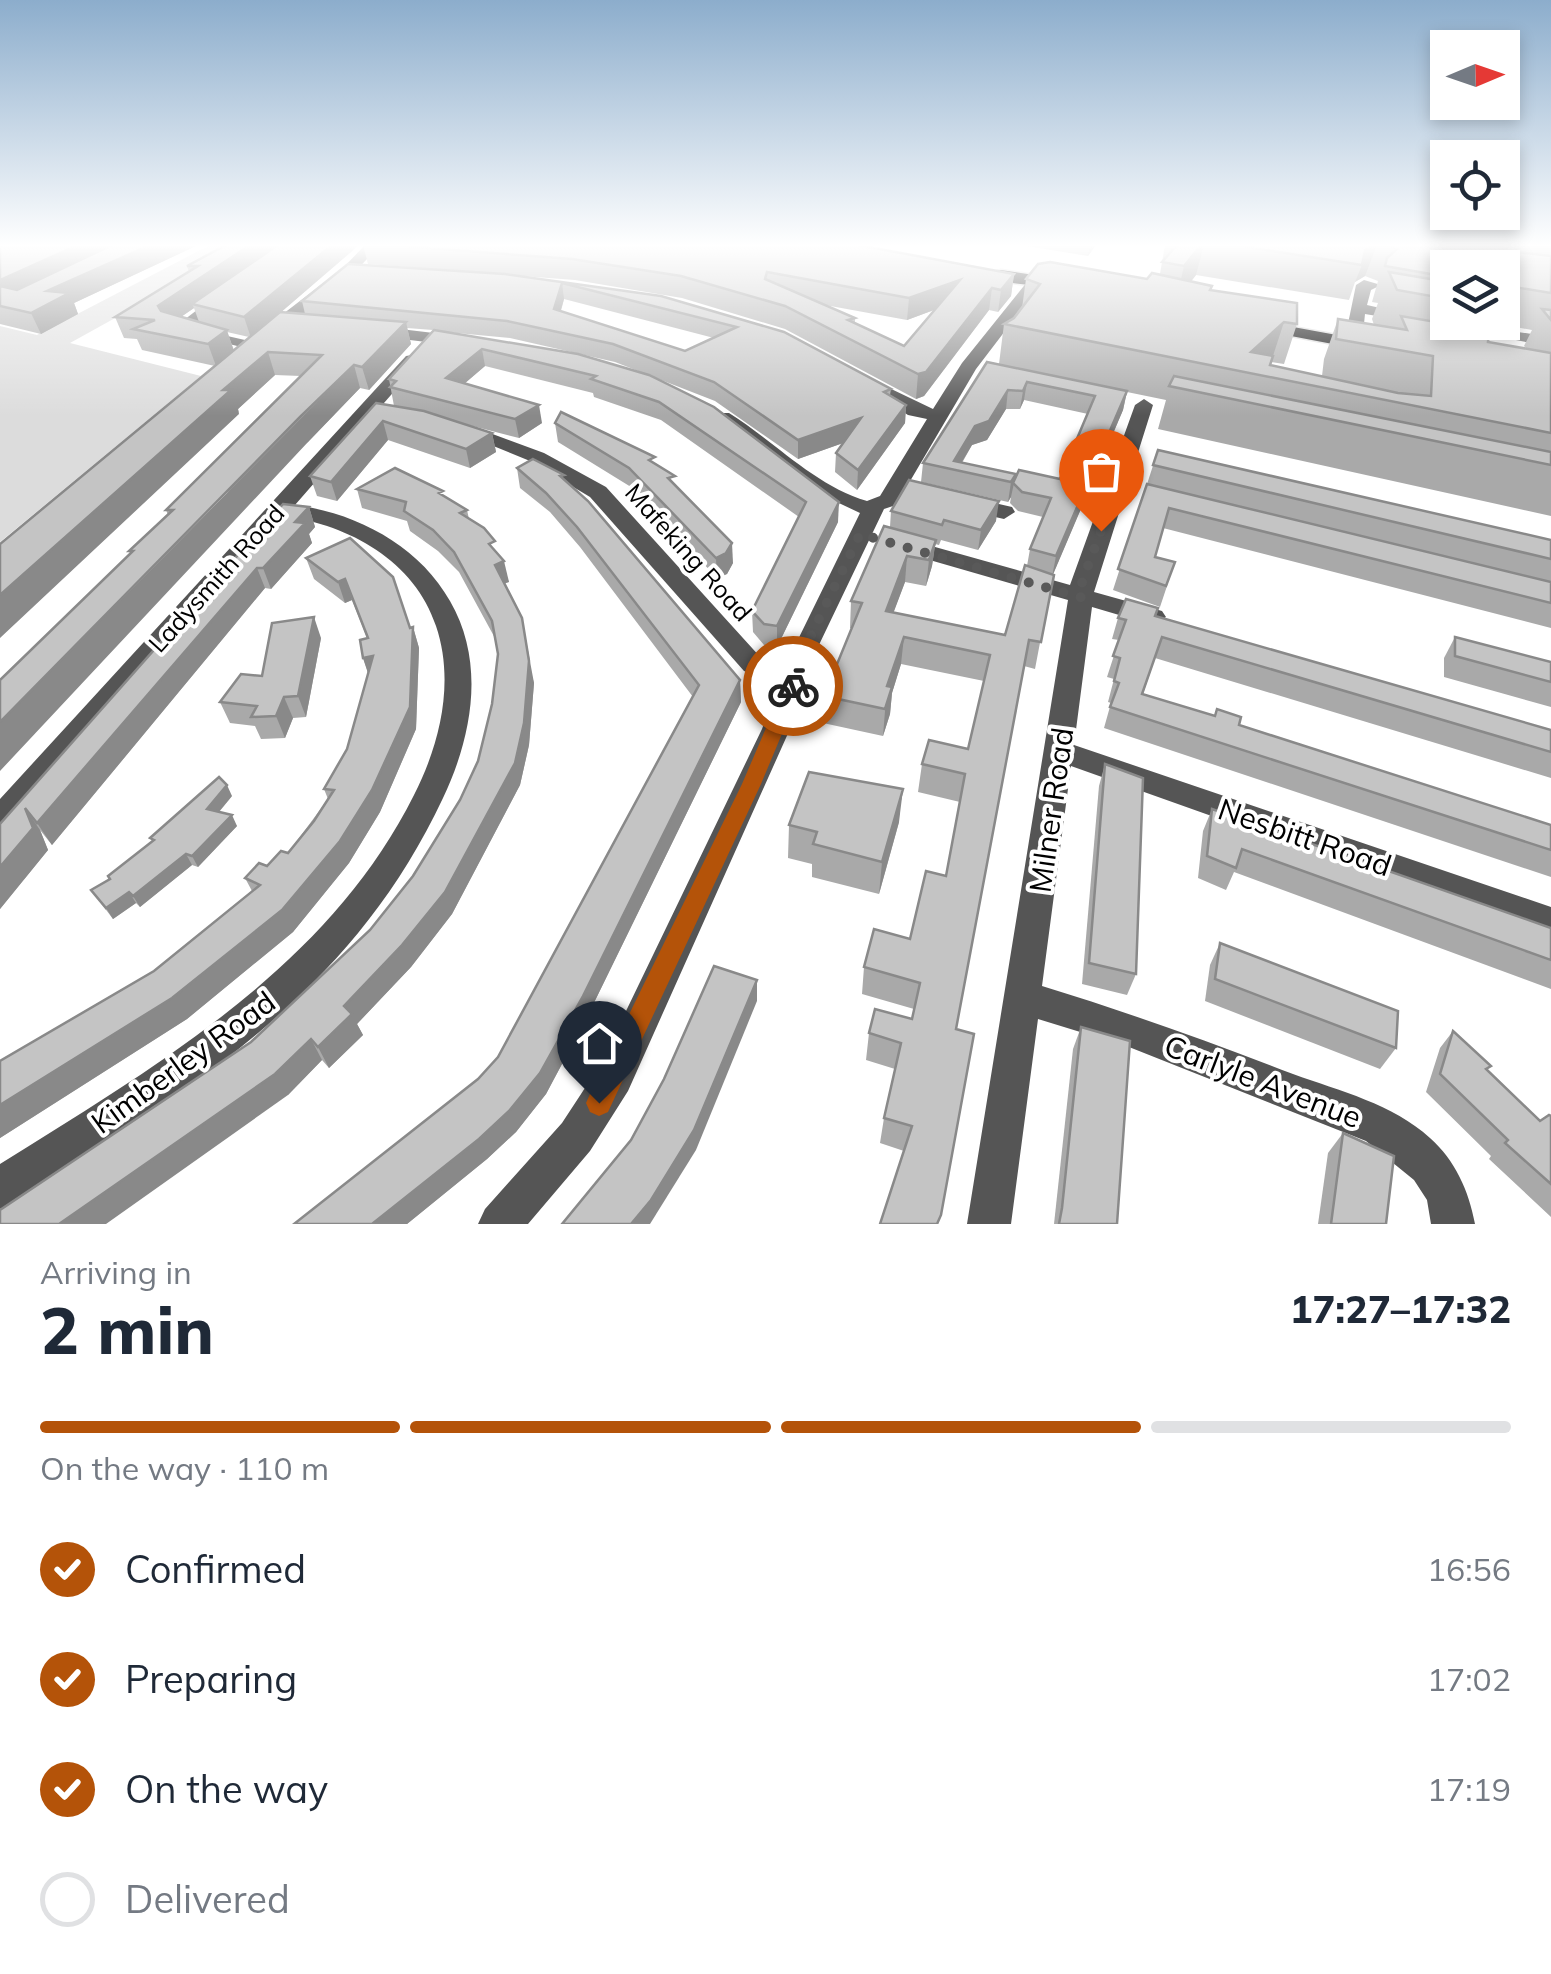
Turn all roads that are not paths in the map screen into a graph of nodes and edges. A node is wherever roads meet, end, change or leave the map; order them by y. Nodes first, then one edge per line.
1 (217, 302) edge
2 (309, 302) edge
3 (1021, 302) edge
4 (1360, 302) edge
5 (1358, 308) junction
6 (1236, 321) edge
7 (280, 325) junction
8 (306, 327) edge
9 (360, 330) edge
10 (432, 338) junction
11 (1353, 342) junction
12 (1551, 342) edge
13 (483, 344) edge
14 (1390, 350) edge
15 (862, 380) edge
16 (1144, 405) dead end
17 (709, 409) edge
18 (366, 410) junction
19 (401, 414) edge
20 (937, 416) junction
21 (446, 425) edge
22 (950, 499) edge
23 (278, 509) junction
24 (1004, 512) dead end
25 (866, 522) junction
26 (1083, 598) junction
27 (1171, 622) edge
28 (796, 680) junction
29 (1060, 751) junction
30 (0, 820) edge
31 (1551, 922) edge
32 (1024, 998) junction
33 (0, 1188) edge
34 (500, 1224) edge
35 (990, 1224) edge
36 (1454, 1224) edge

1 - 7 street
2 - 7 street
3 - 20 street
4 - 5 street
5 - 11 street
5 - 12 street
6 - 11 main road
7 - 8 street
9 - 10 street
10 - 13 street
10 - 18 street, Ladysmith Road
11 - 14 main road
15 - 20 street
16 - 26 street, Milner Road
17 - 25 street
18 - 19 street
18 - 23 street, Ladysmith Road
20 - 25 street
21 - 28 street, Mafeking Road
22 - 24 street
23 - 30 street, Ladysmith Road
23 - 33 street, Kimberley Road
25 - 26 street
25 - 28 street
26 - 27 street
26 - 29 street, Milner Road
28 - 34 street
29 - 31 street, Nesbitt Road
29 - 32 street, Milner Road
32 - 35 street, Milner Road
32 - 36 street, Carlyle Avenue

